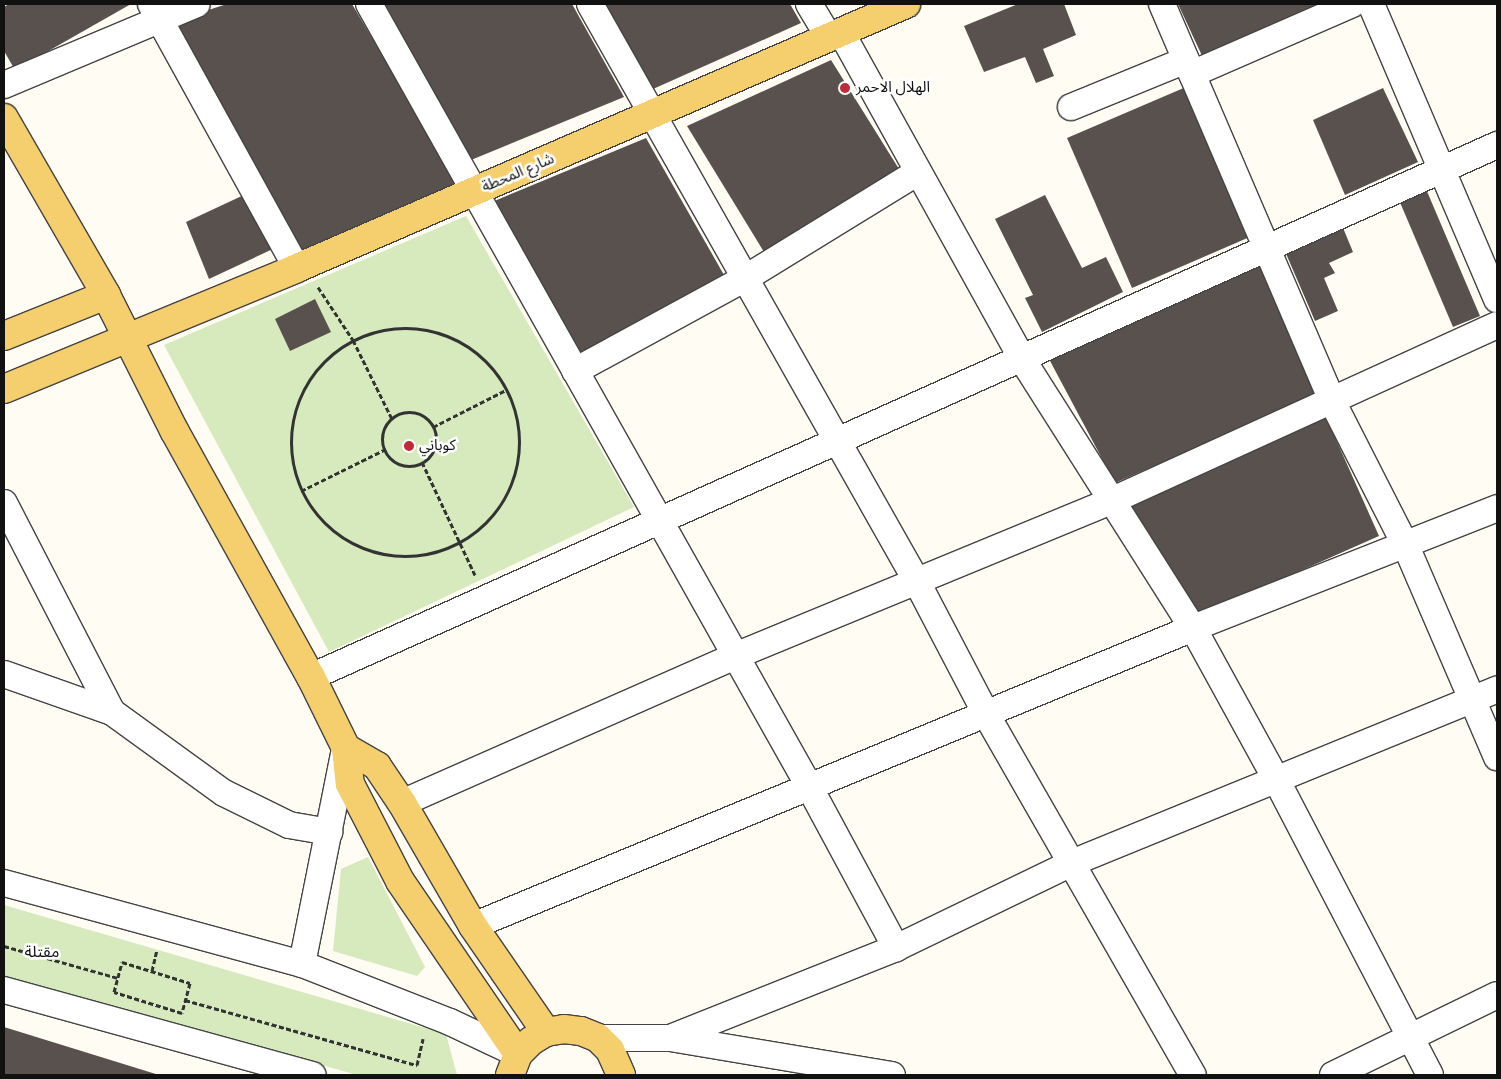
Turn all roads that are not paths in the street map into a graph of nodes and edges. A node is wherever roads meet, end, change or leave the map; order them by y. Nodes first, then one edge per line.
1 (197, 4) edge
2 (369, 4) edge
3 (590, 4) edge
4 (809, 4) edge
5 (906, 4) edge
6 (1162, 4) edge
7 (1352, 4) edge
8 (1371, 4) edge
9 (154, 11) edge
10 (835, 35) junction
11 (1189, 67) junction
12 (4, 85) edge
13 (1072, 107) dead end
14 (652, 114) junction
15 (4, 118) edge
16 (1497, 145) edge
17 (1443, 170) junction
18 (918, 172) junction
19 (474, 191) junction
20 (1266, 249) junction
21 (297, 268) junction
22 (744, 279) junction
23 (106, 295) junction
24 (1497, 299) edge
25 (1497, 325) edge
26 (4, 336) edge
27 (128, 338) junction
28 (1022, 359) junction
29 (575, 371) junction
30 (4, 389) edge
31 (1331, 400) junction
32 (837, 442) junction
33 (1112, 500) junction
34 (4, 502) edge
35 (1497, 508) edge
36 (659, 522) junction
37 (1406, 546) junction
38 (916, 580) junction
39 (1193, 628) junction
40 (735, 656) junction
41 (4, 674) edge
42 (311, 678) junction
43 (1497, 689) edge
44 (1473, 699) junction
45 (112, 712) junction
46 (986, 714) junction
47 (346, 748) junction
48 (1497, 757) edge
49 (1277, 781) junction
50 (810, 788) junction
51 (402, 803) junction
52 (329, 832) junction
53 (1074, 862) junction
54 (4, 883) edge
55 (473, 926) junction
56 (896, 948) junction
57 (302, 964) junction
58 (4, 990) edge
59 (1497, 995) edge
60 (546, 1032) junction
61 (1411, 1036) junction
62 (598, 1038) junction
63 (670, 1038) junction
64 (514, 1065) edge
65 (855, 1072) edge
66 (313, 1075) edge
67 (621, 1075) edge
68 (892, 1075) edge
69 (1193, 1075) edge
70 (1333, 1075) edge
71 (1430, 1075) edge

1 - 9 street
2 - 19 street
3 - 14 street
4 - 10 street
5 - 10 main road, شارع المحطة
6 - 11 street
7 - 11 street
8 - 17 street
9 - 12 street
9 - 21 street
10 - 14 main road, شارع المحطة
10 - 18 street
11 - 13 street
11 - 20 street
14 - 19 main road, شارع المحطة
14 - 22 street
15 - 23 main road
16 - 17 street
17 - 20 street
17 - 24 street
18 - 22 street
18 - 28 street
19 - 21 main road, شارع المحطة
19 - 29 street
20 - 28 street
20 - 31 street
21 - 27 main road, شارع المحطة
22 - 29 street
22 - 32 street
23 - 26 main road
23 - 27 main road
25 - 31 street
27 - 30 main road, شارع المحطة
27 - 42 main road
28 - 32 street
28 - 33 street
29 - 36 street
31 - 33 street
31 - 37 street
32 - 36 street
32 - 38 street
33 - 38 street
33 - 39 street
34 - 45 street
35 - 37 street
36 - 40 street
36 - 42 street
37 - 39 street
37 - 44 street
38 - 40 street
38 - 46 street
39 - 46 street
39 - 49 street
40 - 50 street
40 - 51 street
41 - 45 street
42 - 47 main road
43 - 44 street
44 - 48 street
44 - 49 street
45 - 52 street
46 - 50 street
46 - 53 street
47 - 51 main road
47 - 52 street
47 - 64 main road
49 - 53 street
49 - 61 street
50 - 55 street
50 - 56 street
51 - 55 main road
52 - 57 street
53 - 56 street
53 - 69 street
54 - 57 street
55 - 60 main road
56 - 63 street
57 - 64 street
58 - 66 street
59 - 61 street
60 - 62 main road
60 - 64 main road
61 - 70 street
61 - 71 street
62 - 63 street
62 - 67 main road
63 - 65 street
65 - 68 street

